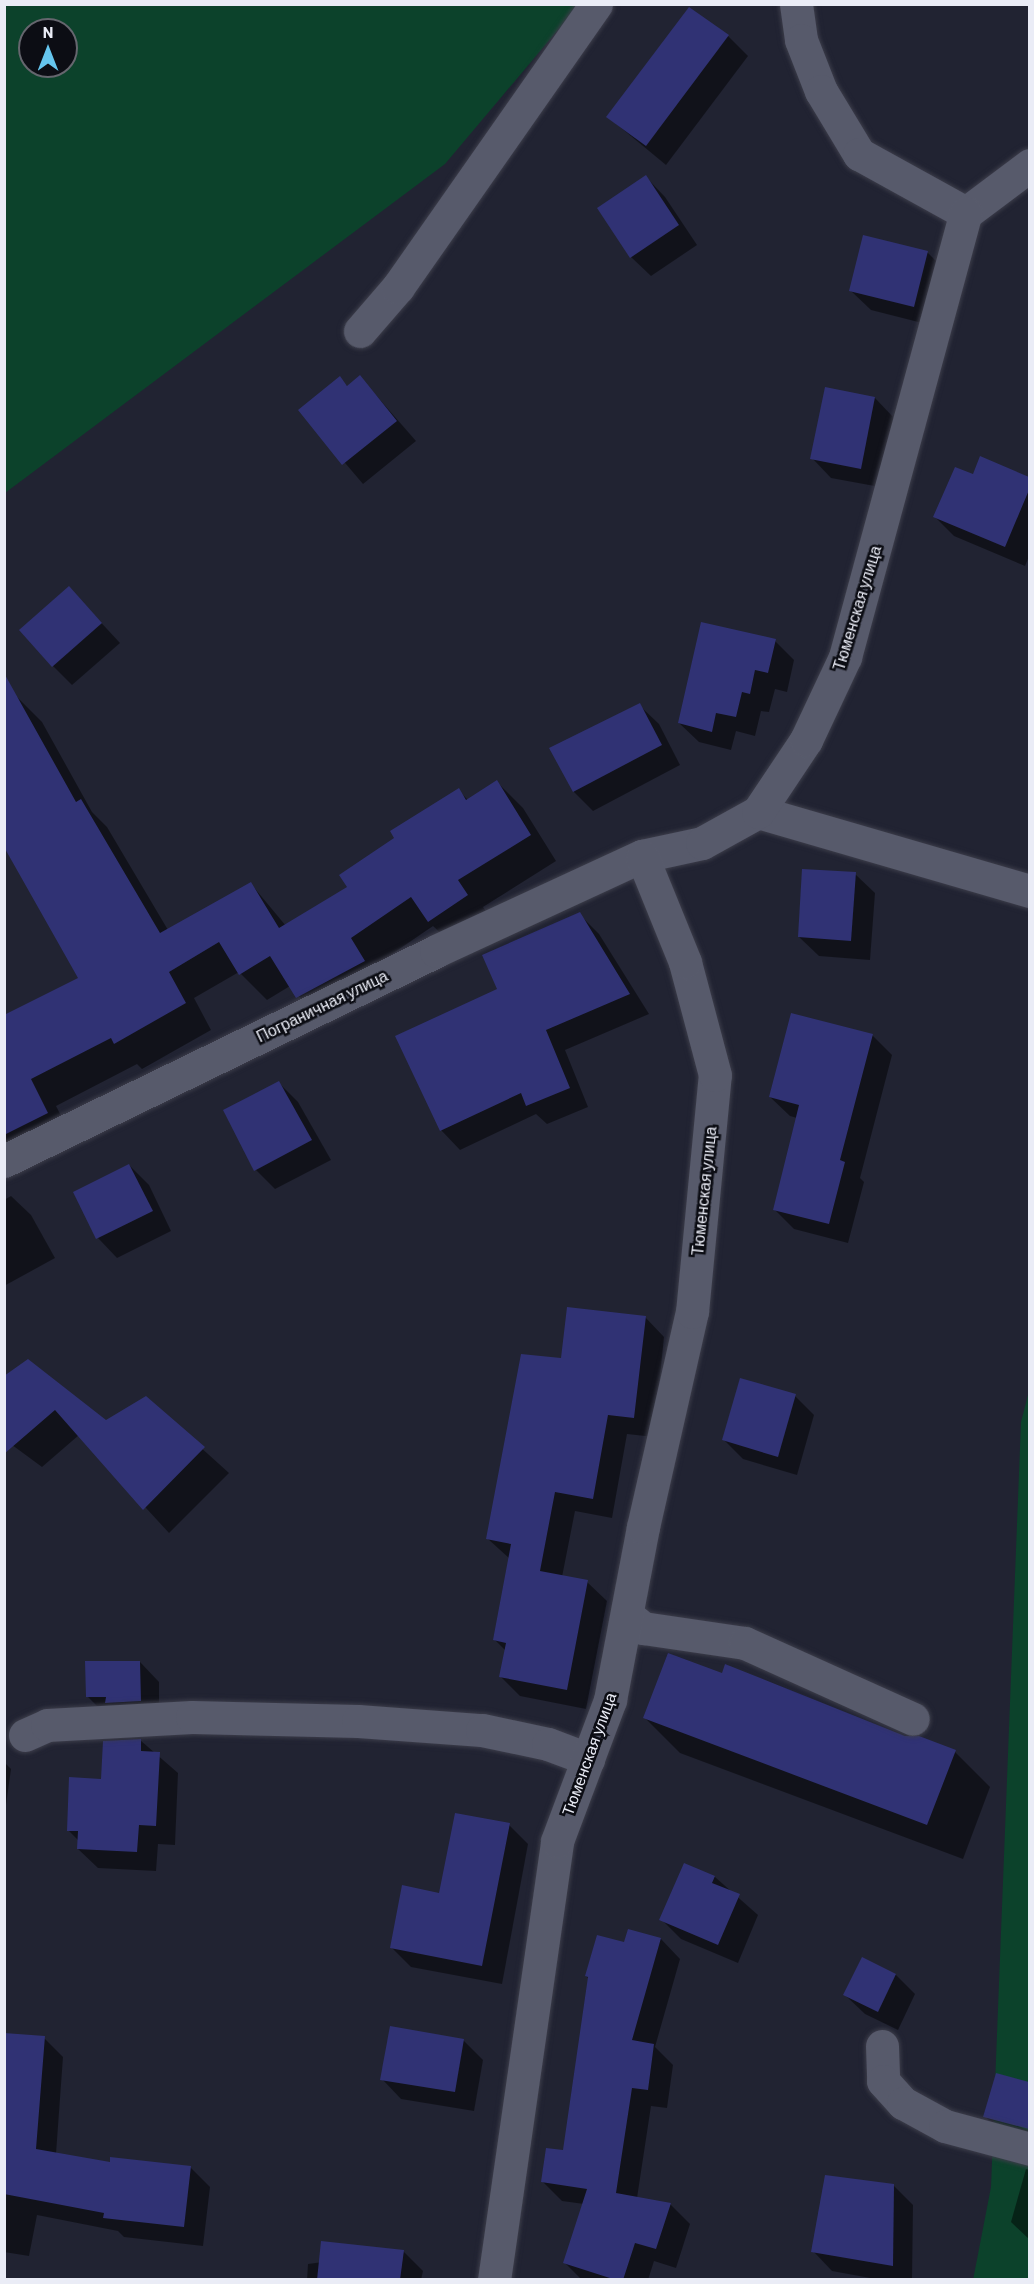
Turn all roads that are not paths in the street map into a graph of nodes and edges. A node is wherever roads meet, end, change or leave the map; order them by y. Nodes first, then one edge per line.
1 (596, 4) edge
2 (796, 4) edge
3 (1029, 165) edge
4 (966, 213) junction
5 (360, 331) dead end
6 (758, 812) junction
7 (642, 856) junction
8 (1029, 891) edge
9 (4, 1161) edge
10 (627, 1615) junction
11 (914, 1719) dead end
12 (25, 1735) dead end
13 (588, 1759) junction
14 (882, 2046) dead end
15 (1029, 2150) edge
16 (494, 2280) edge

1 - 5 street
2 - 4 street
3 - 4 street
4 - 6 street, Тюменская улица
6 - 7 street, Тюменская улица
6 - 8 street
7 - 9 street, Пограничная улица
7 - 10 street, Тюменская улица
10 - 11 street
10 - 13 street, Тюменская улица
12 - 13 street
13 - 16 street, Тюменская улица
14 - 15 street

